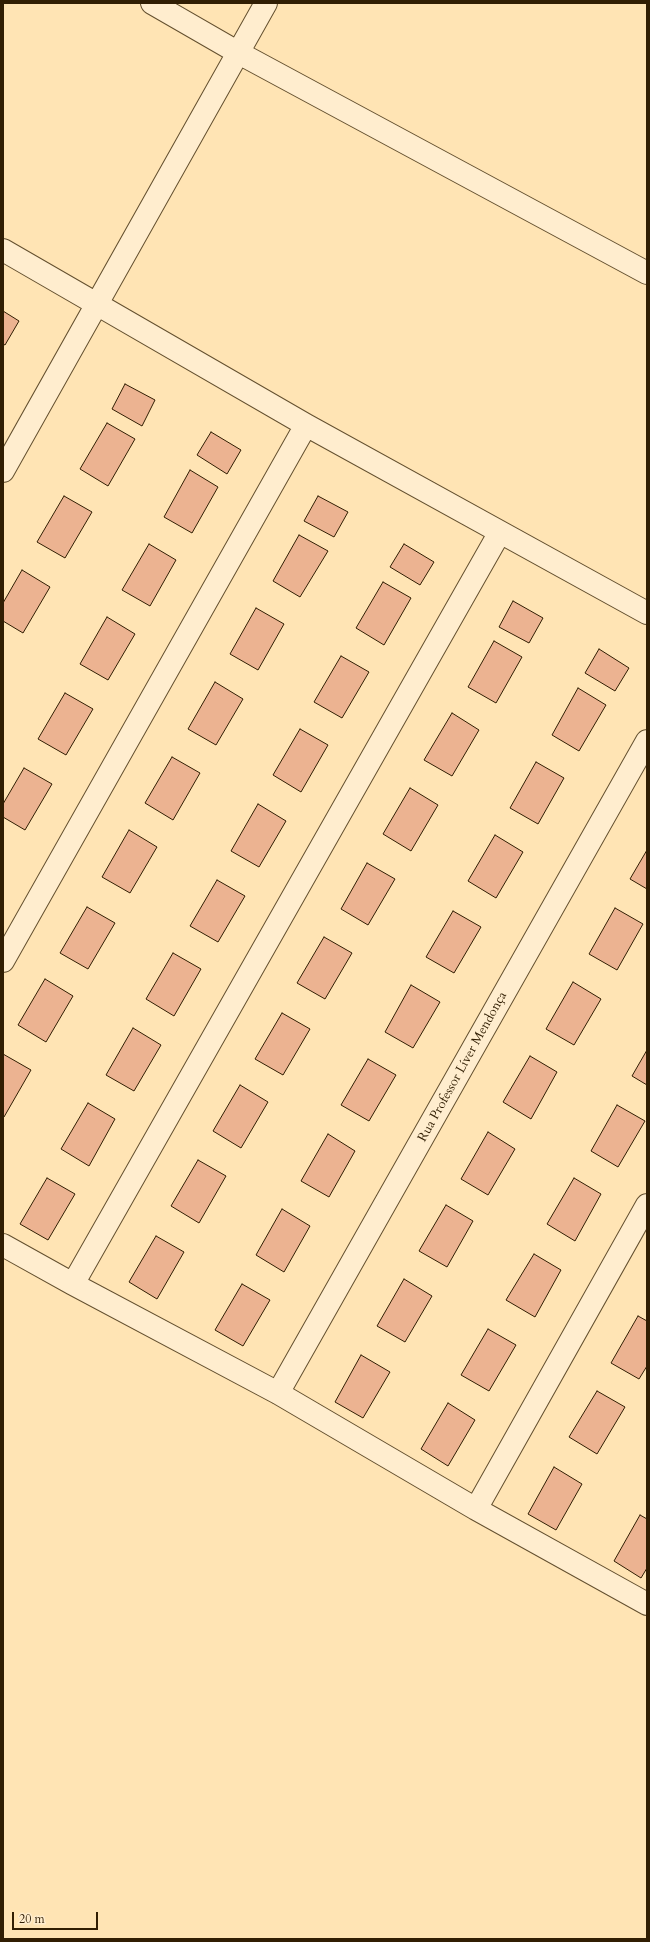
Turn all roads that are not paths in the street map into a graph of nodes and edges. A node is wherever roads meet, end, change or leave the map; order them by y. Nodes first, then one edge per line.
1 (152, 3) edge
2 (266, 3) edge
3 (237, 52) junction
4 (3, 250) edge
5 (647, 273) edge
6 (98, 304) junction
7 (306, 425) junction
8 (3, 471) edge
9 (500, 532) junction
10 (647, 613) edge
11 (647, 741) edge
12 (3, 961) edge
13 (647, 1205) edge
14 (3, 1245) edge
15 (73, 1284) junction
16 (278, 1393) junction
17 (476, 1509) junction
18 (647, 1604) edge

1 - 3 street
2 - 3 street
3 - 5 street
3 - 6 street
4 - 6 street
6 - 7 street
6 - 8 street
7 - 9 street
7 - 12 street
9 - 10 street
9 - 15 street
11 - 16 street, Rua Professor Líver Mendonça
13 - 17 street
14 - 15 street
15 - 16 street
16 - 17 street
17 - 18 street

